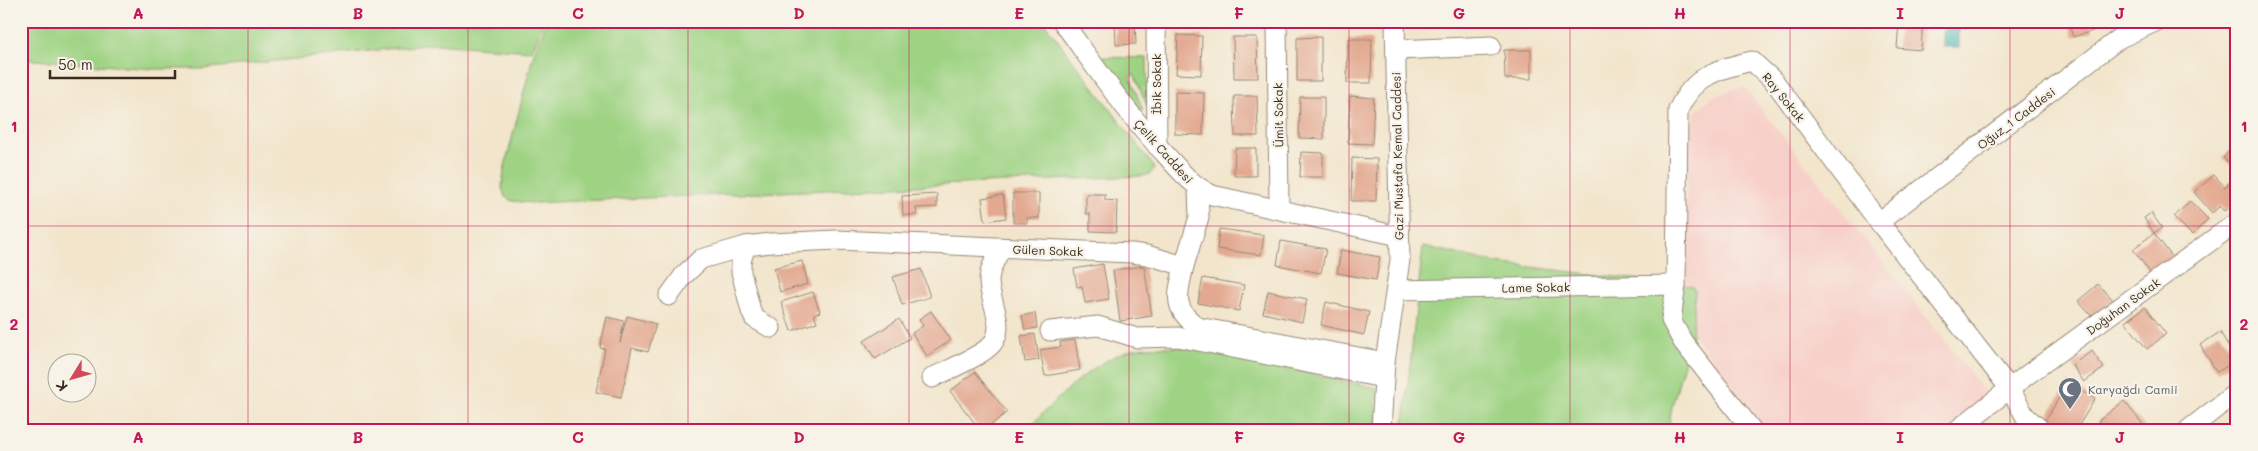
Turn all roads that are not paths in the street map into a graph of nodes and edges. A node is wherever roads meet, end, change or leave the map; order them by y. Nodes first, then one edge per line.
1 (1062, 21) edge
2 (1156, 21) edge
3 (1277, 21) edge
4 (1395, 21) edge
5 (2157, 21) edge
6 (1491, 46) dead end
7 (1396, 50) junction
8 (1157, 146) junction
9 (1198, 188) junction
10 (1279, 209) junction
11 (1878, 222) junction
12 (2237, 222) edge
13 (1398, 236) junction
14 (746, 246) junction
15 (1001, 248) junction
16 (1184, 266) junction
17 (1676, 285) junction
18 (1396, 290) junction
19 (669, 296) dead end
20 (771, 328) dead end
21 (1050, 331) dead end
22 (1384, 370) junction
23 (932, 378) dead end
24 (2010, 389) junction
25 (2237, 392) edge
26 (1381, 430) edge
27 (1752, 430) edge
28 (1957, 430) edge
29 (2041, 430) edge
30 (2188, 430) edge

1 - 8 street, Çelik Caddesi
2 - 8 street, İbik Sokak
3 - 10 street, Ümit Sokak
4 - 7 street, Gazi Mustafa Kemal Caddesi
5 - 11 street, Oğuz_1 Caddesi
6 - 7 street
7 - 13 street, Gazi Mustafa Kemal Caddesi
8 - 9 street, Çelik Caddesi
9 - 10 street, Çelik Caddesi
9 - 16 street
10 - 13 street, Çelik Caddesi
11 - 17 street, Ray Sokak
11 - 24 street, Ray Sokak
12 - 24 street, Doğuhan Sokak
13 - 18 street, Gazi Mustafa Kemal Caddesi
14 - 15 street, Gülen Sokak
14 - 19 street, Gülen Sokak
14 - 20 street
15 - 16 street, Gülen Sokak
15 - 23 street
16 - 22 street
17 - 18 street, Lame Sokak
17 - 27 street, Ray Sokak
18 - 22 street, Gazi Mustafa Kemal Caddesi
21 - 22 street
22 - 26 street, Gazi Mustafa Kemal Caddesi
24 - 28 street, Doğuhan Sokak
24 - 29 street, Ray Sokak
25 - 30 street

